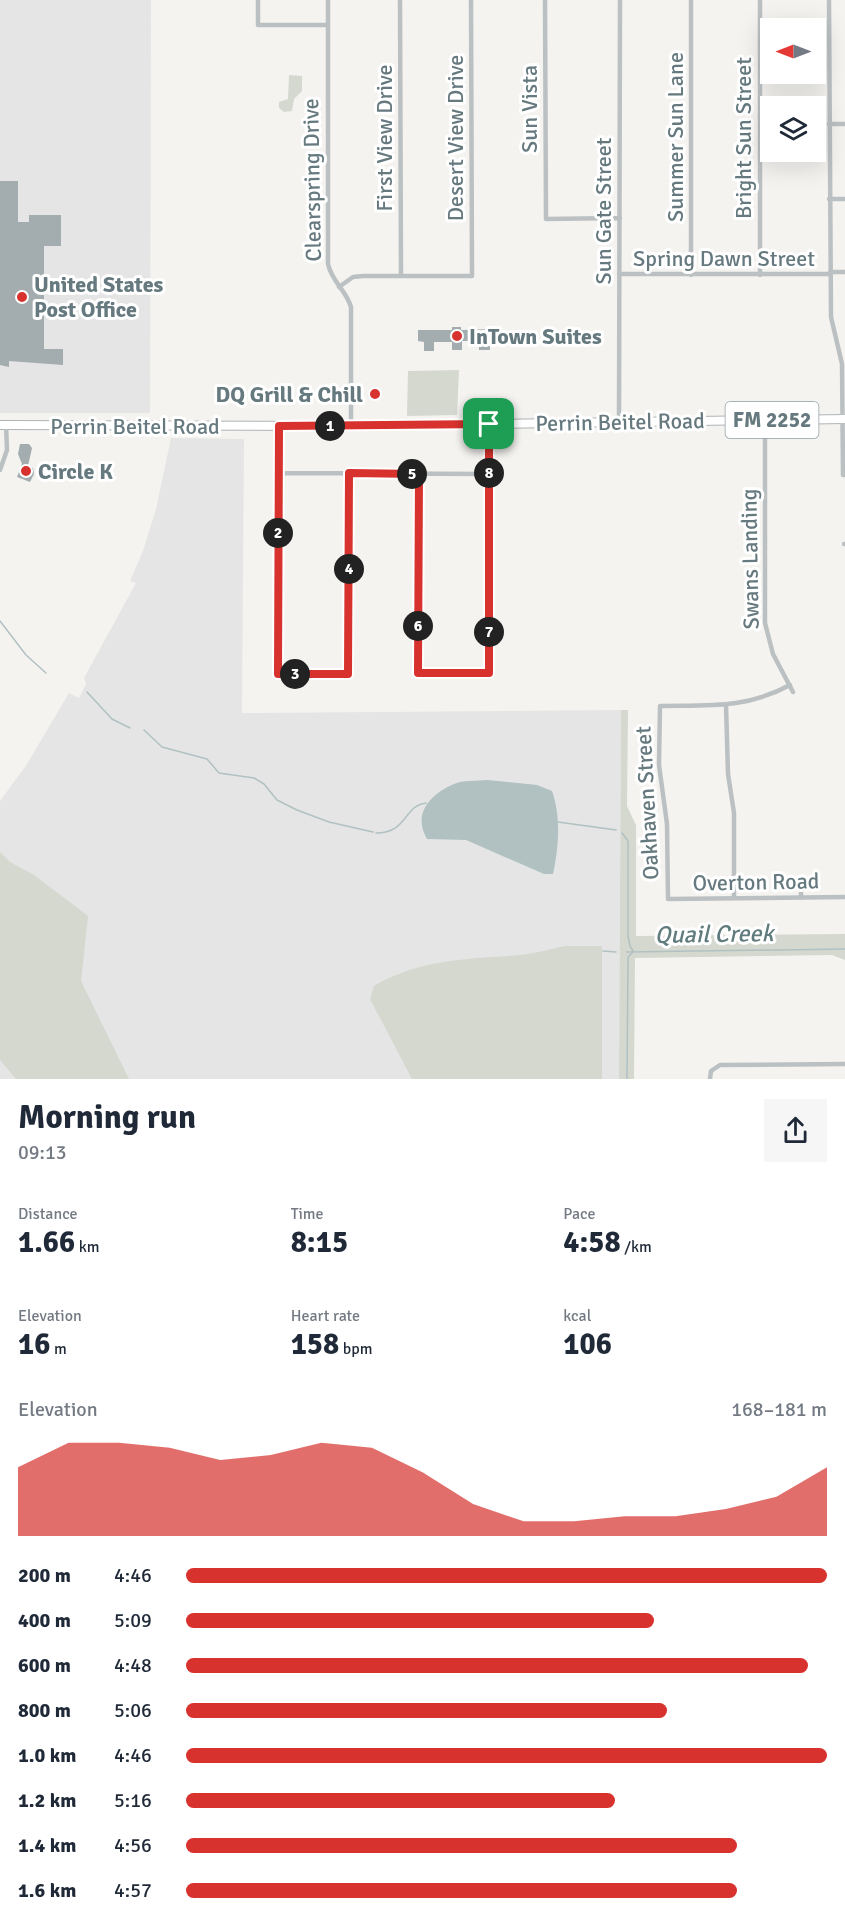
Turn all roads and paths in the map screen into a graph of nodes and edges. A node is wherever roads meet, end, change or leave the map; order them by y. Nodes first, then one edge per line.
1 (258, 0) edge
2 (328, 0) edge
3 (400, 0) edge
4 (471, 0) edge
5 (545, 0) edge
6 (620, 0) edge
7 (691, 0) edge
8 (760, 0) edge
9 (829, 0) edge
10 (328, 25) junction
11 (829, 124) junction
12 (845, 124) edge
13 (829, 199) junction
14 (845, 199) edge
15 (620, 218) junction
16 (546, 219) joint
17 (845, 272) edge
18 (830, 273) junction
19 (619, 274) junction
20 (691, 275) junction
21 (760, 275) junction
22 (401, 276) junction
23 (339, 287) junction
24 (843, 419) edge
25 (765, 420) junction
26 (619, 423) junction
27 (489, 424) junction
28 (3, 425) edge
29 (351, 425) junction
30 (279, 426) junction
31 (0, 470) edge
32 (279, 473) junction
33 (349, 473) junction
34 (419, 474) junction
35 (489, 474) junction
36 (844, 475) edge
37 (790, 685) junction
38 (793, 692) dead end
39 (726, 705) junction
40 (801, 878) dead end
41 (845, 897) edge
42 (734, 898) junction
43 (801, 898) junction
44 (668, 899) joint
45 (845, 1064) edge
46 (710, 1079) edge

1 - 10 street
2 - 10 street, Clearspring Drive
3 - 22 street, First View Drive
4 - 22 street, Desert View Drive
5 - 16 street, Sun Vista
6 - 15 street, Sun Gate Street
7 - 20 street, Summer Sun Lane
8 - 21 street, Bright Sun Street
9 - 11 street
10 - 23 street, Clearspring Drive
11 - 12 street
11 - 13 street
13 - 14 street
13 - 18 street
15 - 16 street, Spring Dawn Street
15 - 19 street, Sun Gate Street
17 - 18 street, Spring Dawn Street
18 - 21 street, Spring Dawn Street
18 - 24 street
19 - 20 street, Spring Dawn Street
19 - 26 street, Sun Gate Street
20 - 21 street, Spring Dawn Street
22 - 23 street
23 - 29 street, Clearspring Drive
24 - 25 main road, Perrin Beitel Road / FM 2252
24 - 36 street
25 - 26 main road, Perrin Beitel Road / FM 2252
25 - 37 street, Swans Landing
26 - 27 main road, Perrin Beitel Road / FM 2252
27 - 29 main road, Perrin Beitel Road / FM 2252
27 - 35 street
28 - 30 main road, Perrin Beitel Road / FM 2252
28 - 31 street
29 - 30 main road, Perrin Beitel Road / FM 2252
30 - 32 street
32 - 33 street
32 - 33 street
33 - 34 street
34 - 35 street
34 - 35 street
37 - 38 street, Swans Landing
37 - 39 street
39 - 42 street
39 - 44 street, Oakhaven Street
40 - 43 street
41 - 43 street, Overton Road
42 - 43 street, Overton Road
42 - 44 street, Overton Road
45 - 46 street

